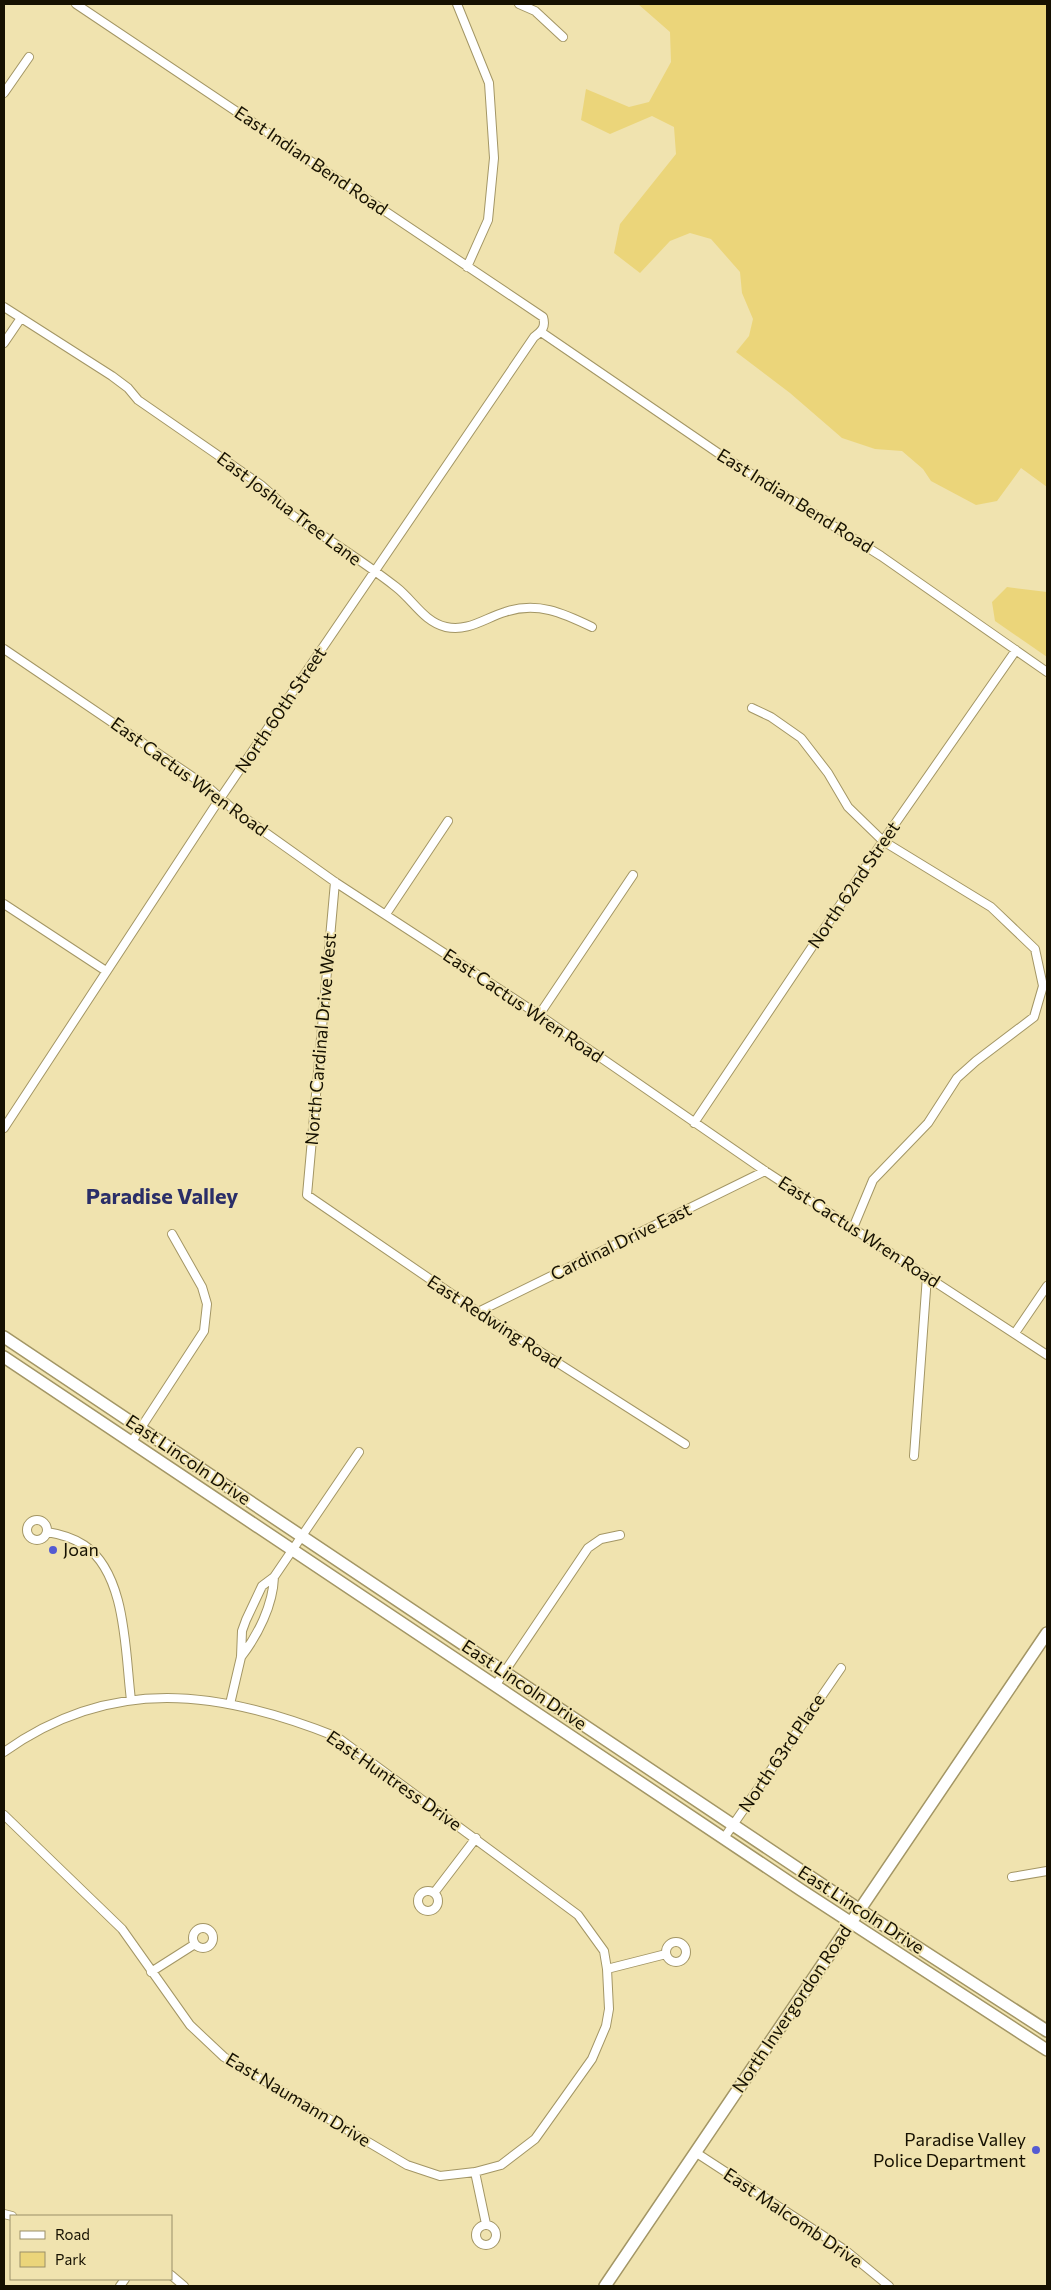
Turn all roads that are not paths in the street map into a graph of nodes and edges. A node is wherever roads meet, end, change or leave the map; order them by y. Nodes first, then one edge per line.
1 (76, 4) edge
2 (457, 4) edge
3 (519, 4) edge
4 (563, 37) dead end
5 (28, 57) dead end
6 (4, 93) edge
7 (467, 267) junction
8 (4, 307) edge
9 (21, 318) junction
10 (544, 321) joint
11 (541, 332) junction
12 (4, 343) edge
13 (375, 572) junction
14 (592, 627) dead end
15 (4, 649) edge
16 (1016, 650) junction
17 (1047, 672) edge
18 (752, 708) dead end
19 (221, 798) junction
20 (448, 821) dead end
21 (883, 841) junction
22 (633, 876) dead end
23 (335, 882) junction
24 (4, 904) edge
25 (386, 914) junction
26 (106, 971) junction
27 (539, 1015) junction
28 (694, 1123) junction
29 (4, 1128) edge
30 (765, 1171) junction
31 (307, 1195) joint
32 (853, 1228) junction
33 (172, 1234) dead end
34 (927, 1276) junction
35 (1047, 1286) edge
36 (478, 1312) junction
37 (1015, 1333) junction
38 (7, 1339) edge
39 (4, 1352) edge
40 (1047, 1354) edge
41 (4, 1357) edge
42 (140, 1428) junction
43 (131, 1442) junction
44 (685, 1444) dead end
45 (360, 1452) dead end
46 (914, 1456) dead end
47 (48, 1532) dead end
48 (620, 1535) dead end
49 (301, 1536) junction
50 (292, 1549) junction
51 (274, 1577) junction
52 (1047, 1633) edge
53 (241, 1657) junction
54 (841, 1668) dead end
55 (504, 1672) junction
56 (495, 1686) junction
57 (131, 1700) junction
58 (230, 1704) junction
59 (4, 1752) edge
60 (4, 1815) edge
61 (733, 1825) junction
62 (476, 1838) junction
63 (724, 1838) junction
64 (1047, 1870) edge
65 (1012, 1877) dead end
66 (434, 1893) dead end
67 (860, 1910) junction
68 (850, 1922) junction
69 (195, 1944) dead end
70 (666, 1954) dead end
71 (606, 1969) junction
72 (151, 1972) junction
73 (999, 2001) junction
74 (991, 2014) junction
75 (1047, 2031) edge
76 (1047, 2050) edge
77 (695, 2152) junction
78 (475, 2172) junction
79 (486, 2224) dead end
80 (172, 2276) edge
81 (184, 2286) edge
82 (605, 2286) edge
83 (888, 2286) edge

1 - 7 street, East Indian Bend Road
2 - 7 street
3 - 4 street
5 - 6 street
7 - 10 street, East Indian Bend Road
8 - 9 street, East Joshua Tree Lane
9 - 12 street
9 - 13 street, East Joshua Tree Lane
10 - 11 street, North 60th Street
11 - 13 street, North 60th Street
11 - 16 street, East Indian Bend Road
13 - 14 street, East Joshua Tree Lane
13 - 19 street, North 60th Street
15 - 19 street, East Cactus Wren Road
16 - 17 street, East Indian Bend Road
16 - 21 street, North 62nd Street
18 - 21 street
19 - 23 street, East Cactus Wren Road
19 - 26 street, North 60th Street
20 - 25 street
21 - 28 street, North 62nd Street
21 - 32 street
22 - 27 street
23 - 25 street, East Cactus Wren Road
23 - 31 street, North Cardinal Drive West
24 - 26 street
25 - 27 street, East Cactus Wren Road
26 - 29 street, North 60th Street
27 - 28 street, East Cactus Wren Road
28 - 30 street, East Cactus Wren Road
30 - 32 street, East Cactus Wren Road
30 - 36 street, Cardinal Drive East
31 - 36 street, East Redwing Road
32 - 34 street, East Cactus Wren Road
33 - 42 street
34 - 37 street, East Cactus Wren Road
34 - 46 street
35 - 37 street
36 - 44 street, East Redwing Road
37 - 40 street, East Cactus Wren Road
38 - 39 main road
38 - 42 main road, East Lincoln Drive
41 - 43 main road, East Lincoln Drive
42 - 43 street
42 - 49 main road, East Lincoln Drive
43 - 50 main road, East Lincoln Drive
45 - 49 street
47 - 57 street
48 - 55 street
49 - 50 street
49 - 55 main road, East Lincoln Drive
50 - 51 street
50 - 56 main road, East Lincoln Drive
51 - 53 street
51 - 53 street
52 - 67 main road, North Invergordon Road
53 - 58 street
54 - 61 street, North 63rd Place
55 - 56 street
55 - 61 main road, East Lincoln Drive
56 - 63 main road, East Lincoln Drive
57 - 58 street, East Huntress Drive
57 - 59 street, East Huntress Drive
58 - 62 street, East Huntress Drive
60 - 72 street, East Naumann Drive
61 - 63 street, North 63rd Place
61 - 67 main road, East Lincoln Drive
62 - 66 street, East Huntress Drive
62 - 71 street, East Huntress Drive
63 - 68 main road, East Lincoln Drive
64 - 65 street
67 - 68 main road, North Invergordon Road
67 - 73 main road, East Lincoln Drive
68 - 74 main road, East Lincoln Drive
68 - 77 main road, North Invergordon Road
69 - 72 street
70 - 71 street
71 - 78 street, East Huntress Drive
72 - 78 street, East Naumann Drive
73 - 74 main road
73 - 75 main road, East Lincoln Drive
74 - 76 main road, East Lincoln Drive
77 - 82 main road, North Invergordon Road
77 - 83 street, East Malcomb Drive
78 - 79 street
80 - 81 street

